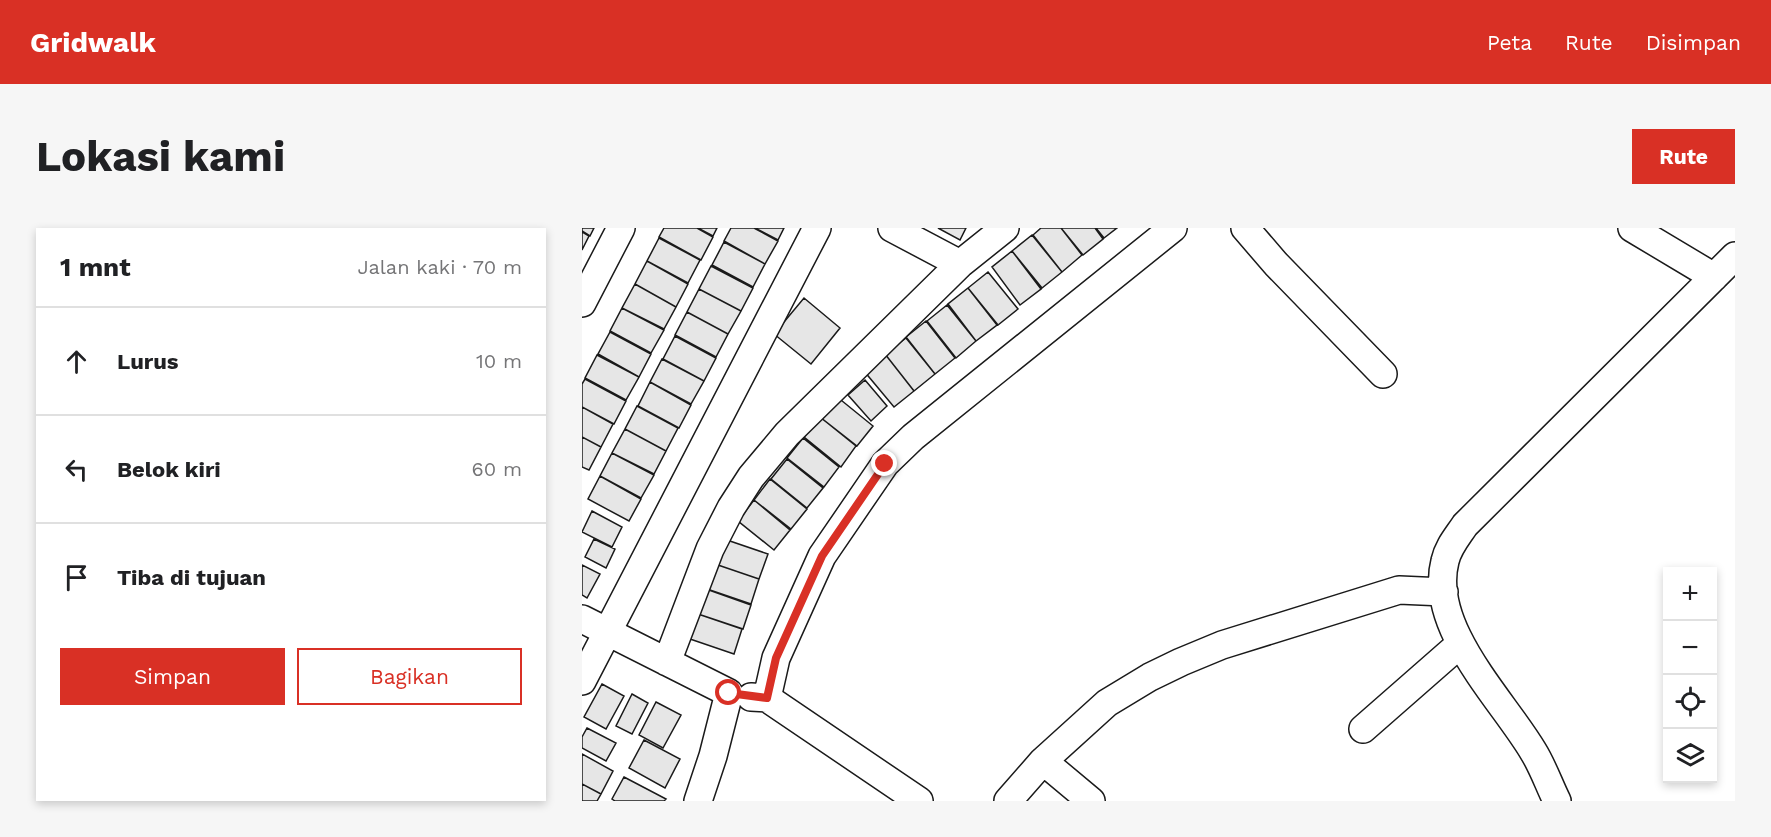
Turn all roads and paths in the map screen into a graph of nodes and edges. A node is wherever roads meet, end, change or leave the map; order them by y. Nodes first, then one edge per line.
1 (621, 228) edge
2 (817, 228) edge
3 (892, 228) edge
4 (1005, 228) edge
5 (1173, 228) edge
6 (1245, 228) edge
7 (1632, 228) edge
8 (1735, 256) edge
9 (960, 264) junction
10 (1714, 277) junction
11 (582, 303) edge
12 (1383, 374) dead end
13 (1444, 592) junction
14 (582, 619) edge
15 (608, 632) junction
16 (1460, 645) junction
17 (667, 662) junction
18 (582, 681) edge
19 (745, 696) junction
20 (1363, 729) dead end
21 (1044, 761) junction
22 (699, 801) edge
23 (919, 801) edge
24 (1008, 801) edge
25 (1091, 801) edge
26 (1557, 801) edge

1 - 11 street
2 - 15 street
3 - 9 street
4 - 9 street
5 - 19 street
6 - 12 street
7 - 10 street
8 - 10 street
9 - 17 street
10 - 13 street
13 - 16 street
13 - 21 street
14 - 15 street
15 - 17 street
15 - 18 street
16 - 20 street
16 - 26 street
17 - 19 street
19 - 22 street
19 - 23 street
21 - 24 street
21 - 25 street

